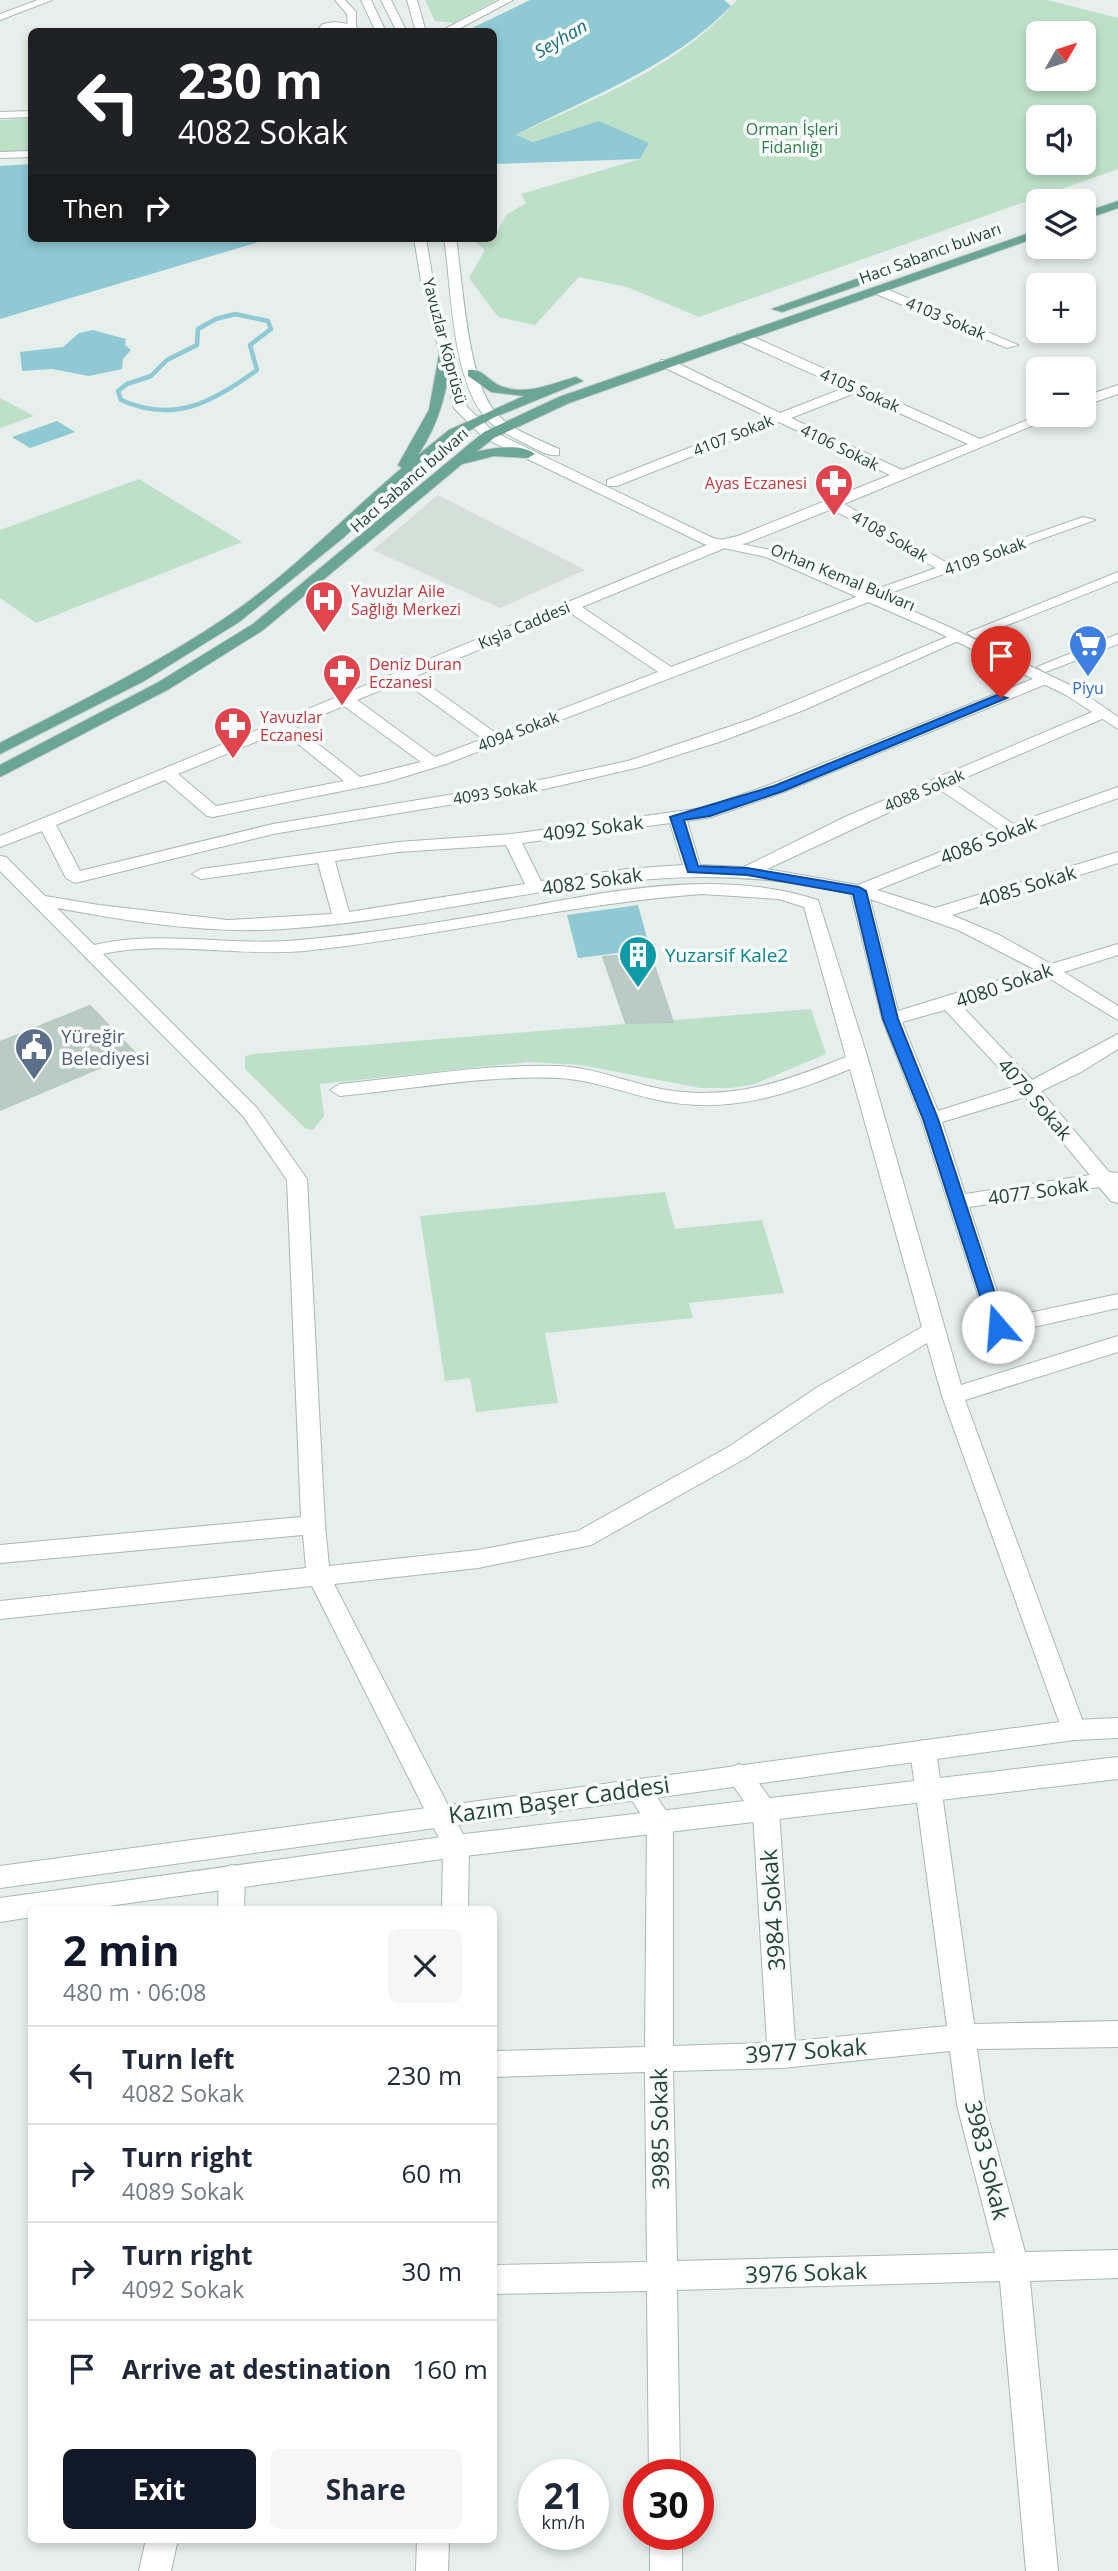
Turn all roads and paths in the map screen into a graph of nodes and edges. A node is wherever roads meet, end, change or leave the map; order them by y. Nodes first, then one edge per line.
1 (47, 0) edge
2 (366, 0) edge
3 (386, 0) edge
4 (412, 0) edge
5 (508, 0) edge
6 (343, 5) edge
7 (0, 17) edge
8 (322, 28) edge
9 (355, 28) edge
10 (379, 28) edge
11 (400, 28) edge
12 (420, 28) edge
13 (452, 28) edge
14 (28, 114) edge
15 (0, 116) edge
16 (28, 154) edge
17 (0, 155) edge
18 (1118, 192) edge
19 (1096, 200) edge
20 (1118, 204) edge
21 (1096, 212) edge
22 (1026, 224) edge
23 (1026, 237) edge
24 (421, 242) edge
25 (451, 242) edge
26 (880, 290) junction
27 (742, 337) junction
28 (1012, 345) dead end
29 (446, 347) junction
30 (666, 363) junction
31 (473, 373) junction
32 (855, 388) junction
33 (1118, 389) edge
34 (538, 394) junction
35 (1096, 397) edge
36 (490, 414) junction
37 (777, 417) junction
38 (474, 422) junction
39 (1026, 425) edge
40 (507, 426) junction
41 (489, 435) junction
42 (978, 443) junction
43 (528, 454) junction
44 (451, 465) junction
45 (900, 475) junction
46 (612, 483) junction
47 (392, 484) junction
48 (833, 503) junction
49 (1088, 520) dead end
50 (742, 540) junction
51 (721, 544) junction
52 (948, 569) junction
53 (1118, 576) edge
54 (875, 595) junction
55 (570, 606) junction
56 (967, 635) junction
57 (1118, 639) edge
58 (668, 672) junction
59 (1045, 673) junction
60 (405, 675) junction
61 (345, 699) junction
62 (1110, 711) edge
63 (1118, 724) edge
64 (284, 725) junction
65 (495, 740) junction
66 (0, 749) edge
67 (433, 763) junction
68 (0, 772) edge
69 (167, 773) junction
70 (940, 782) junction
71 (357, 783) junction
72 (1118, 792) edge
73 (677, 817) junction
74 (47, 823) junction
75 (1012, 830) junction
76 (512, 839) junction
77 (0, 842) edge
78 (1118, 857) edge
79 (326, 859) junction
80 (0, 861) edge
81 (693, 869) junction
82 (747, 872) junction
83 (201, 874) dead end
84 (535, 888) junction
85 (859, 891) junction
86 (39, 900) junction
87 (936, 914) junction
88 (341, 916) junction
89 (1118, 949) edge
90 (88, 952) junction
91 (1045, 970) junction
92 (950, 1003) junction
93 (1118, 1014) edge
94 (891, 1019) junction
95 (1118, 1040) edge
96 (858, 1059) junction
97 (1029, 1089) junction
98 (340, 1090) dead end
99 (931, 1119) junction
100 (1113, 1184) edge
101 (957, 1202) junction
102 (1118, 1301) edge
103 (935, 1329) junction
104 (1118, 1343) edge
105 (953, 1396) junction
106 (313, 1525) junction
107 (0, 1554) edge
108 (319, 1577) junction
109 (0, 1609) edge
110 (1118, 1728) edge
111 (1074, 1730) junction
112 (923, 1750) junction
113 (1118, 1768) edge
114 (739, 1775) junction
115 (638, 1789) junction
116 (929, 1789) junction
117 (766, 1811) junction
118 (443, 1815) junction
119 (660, 1822) junction
120 (456, 1846) junction
121 (1, 1873) edge
122 (232, 1877) junction
123 (28, 1906) edge
124 (28, 1906) edge
125 (231, 1906) edge
126 (456, 1906) edge
127 (0, 1910) edge
128 (1118, 2034) edge
129 (962, 2037) junction
130 (782, 2055) junction
131 (659, 2058) junction
132 (497, 2064) edge
133 (1118, 2264) edge
134 (1014, 2267) junction
135 (663, 2276) junction
136 (497, 2280) edge
137 (665, 2459) edge
138 (161, 2543) edge
139 (433, 2543) edge
140 (666, 2550) edge
141 (155, 2571) edge
142 (432, 2571) edge
143 (666, 2571) edge
144 (1042, 2571) edge

1 - 7 street
2 - 10 street
3 - 11 street
4 - 12 street
5 - 13 street
6 - 8 street
6 - 9 street
14 - 15 street
16 - 17 street
18 - 19 main road
20 - 21 main road
22 - 34 main road, Hacı Sabancı bulvarı
23 - 26 main road, Hacı Sabancı bulvarı
24 - 29 street, Yavuzlar Köprüsü
25 - 31 street, Yavuzlar Köprüsü
26 - 27 main road, Hacı Sabancı bulvarı
26 - 28 street, 4103 Sokak
27 - 30 main road, Hacı Sabancı bulvarı
27 - 32 street, 4105 Sokak
29 - 38 street, Yavuzlar Köprüsü
29 - 47 main road
30 - 37 street, 4106 Sokak
30 - 40 main road, Hacı Sabancı bulvarı
31 - 34 main road
31 - 36 street, Yavuzlar Köprüsü
32 - 37 street, 4107 Sokak
32 - 42 street, 4105 Sokak
33 - 35 street
34 - 36 main road, Hacı Sabancı bulvarı
36 - 38 main road, Hacı Sabancı bulvarı
36 - 40 street, Orhan Kemal Bulvarı
37 - 45 street, 4106 Sokak
37 - 46 street, 4107 Sokak
38 - 41 street, Yavuzlar Köprüsü
38 - 47 main road, Hacı Sabancı bulvarı
39 - 42 street, Kışla Caddesi
40 - 41 main road, Hacı Sabancı bulvarı
40 - 46 street, Orhan Kemal Bulvarı
41 - 43 street, Orhan Kemal Bulvarı
41 - 44 main road, Hacı Sabancı bulvarı
42 - 45 street, Kışla Caddesi
43 - 44 main road
43 - 51 street, Orhan Kemal Bulvarı
44 - 68 main road, Hacı Sabancı bulvarı
45 - 48 street, Kışla Caddesi
46 - 50 street, Orhan Kemal Bulvarı
47 - 66 main road, Hacı Sabancı bulvarı
48 - 50 street, Kışla Caddesi
48 - 52 street, 4108 Sokak
49 - 52 street, 4109 Sokak
50 - 51 street, Kışla Caddesi
50 - 54 street, Orhan Kemal Bulvarı
51 - 54 street, Orhan Kemal Bulvarı
51 - 55 street, Kışla Caddesi
52 - 54 street, 4109 Sokak
53 - 56 street
54 - 56 street, Orhan Kemal Bulvarı
54 - 58 street, 4094 Sokak
55 - 58 street
55 - 60 street, Kışla Caddesi
56 - 59 street, Orhan Kemal Bulvarı
56 - 74 street, 4093 Sokak
57 - 59 street, 4092 Sokak
58 - 65 street, 4094 Sokak
59 - 62 street, Orhan Kemal Bulvarı
59 - 73 street, 4092 Sokak
60 - 61 street, Kışla Caddesi
60 - 65 street
61 - 64 street, Kışla Caddesi
61 - 67 street
62 - 63 street, Orhan Kemal Bulvarı
62 - 70 street, 4088 Sokak
64 - 69 street, Kışla Caddesi
64 - 71 street
65 - 67 street, 4094 Sokak
67 - 71 street, 4094 Sokak
69 - 71 street, 4094 Sokak
69 - 74 street, Kışla Caddesi
70 - 75 street
70 - 82 street, 4088 Sokak
72 - 75 street, 4086 Sokak
73 - 76 street, 4092 Sokak
73 - 81 street
74 - 77 street, Kışla Caddesi
75 - 85 street, 4086 Sokak
76 - 79 street, 4092 Sokak
76 - 84 street
78 - 87 street, 4085 Sokak
79 - 83 street, 4092 Sokak
79 - 88 street
80 - 86 street
81 - 82 street, 4082 Sokak
81 - 84 street, 4082 Sokak
82 - 85 street, 4082 Sokak
84 - 88 street, 4082 Sokak
85 - 87 street, 4082 Sokak
85 - 94 street
86 - 88 street, 4082 Sokak
86 - 90 street
87 - 91 street, 4082 Sokak
89 - 91 street, 4080 Sokak
90 - 96 street
90 - 106 street
91 - 92 street, 4080 Sokak
91 - 93 street, 4082 Sokak
92 - 94 street, 4080 Sokak
92 - 97 street, 4079 Sokak
94 - 99 street
95 - 97 street
96 - 98 street
96 - 103 street
97 - 99 street
97 - 100 street, 4079 Sokak
99 - 101 street
100 - 101 street, 4077 Sokak
101 - 102 street
103 - 105 street
103 - 108 street
104 - 105 street
105 - 111 street
106 - 107 street
106 - 108 street
108 - 109 street
108 - 118 street
110 - 111 street, Kazım Başer Caddesi
111 - 112 street, Kazım Başer Caddesi
112 - 114 street, Kazım Başer Caddesi
112 - 116 street, 3983 Sokak
113 - 116 street, Kazım Başer Caddesi
114 - 115 street, Kazım Başer Caddesi
114 - 117 street
115 - 118 street, Kazım Başer Caddesi
115 - 119 street
116 - 117 street, Kazım Başer Caddesi
116 - 129 street, 3983 Sokak
117 - 119 street, Kazım Başer Caddesi
117 - 130 street, 3984 Sokak
118 - 120 street
118 - 121 street, Kazım Başer Caddesi
119 - 120 street, Kazım Başer Caddesi
119 - 131 street, 3985 Sokak
120 - 122 street, Kazım Başer Caddesi
120 - 126 street
122 - 124 street, Kazım Başer Caddesi
122 - 125 street
123 - 127 street, Kazım Başer Caddesi
128 - 129 street, 3977 Sokak
129 - 130 street, 3977 Sokak
129 - 134 street, 3983 Sokak
130 - 131 street, 3977 Sokak
131 - 132 street, 3977 Sokak
131 - 135 street, 3985 Sokak
133 - 134 street, 3976 Sokak
134 - 135 street, 3976 Sokak
134 - 144 street, 3983 Sokak
135 - 136 street, 3976 Sokak
135 - 137 street, 3985 Sokak
138 - 141 street
139 - 142 street
140 - 143 street

